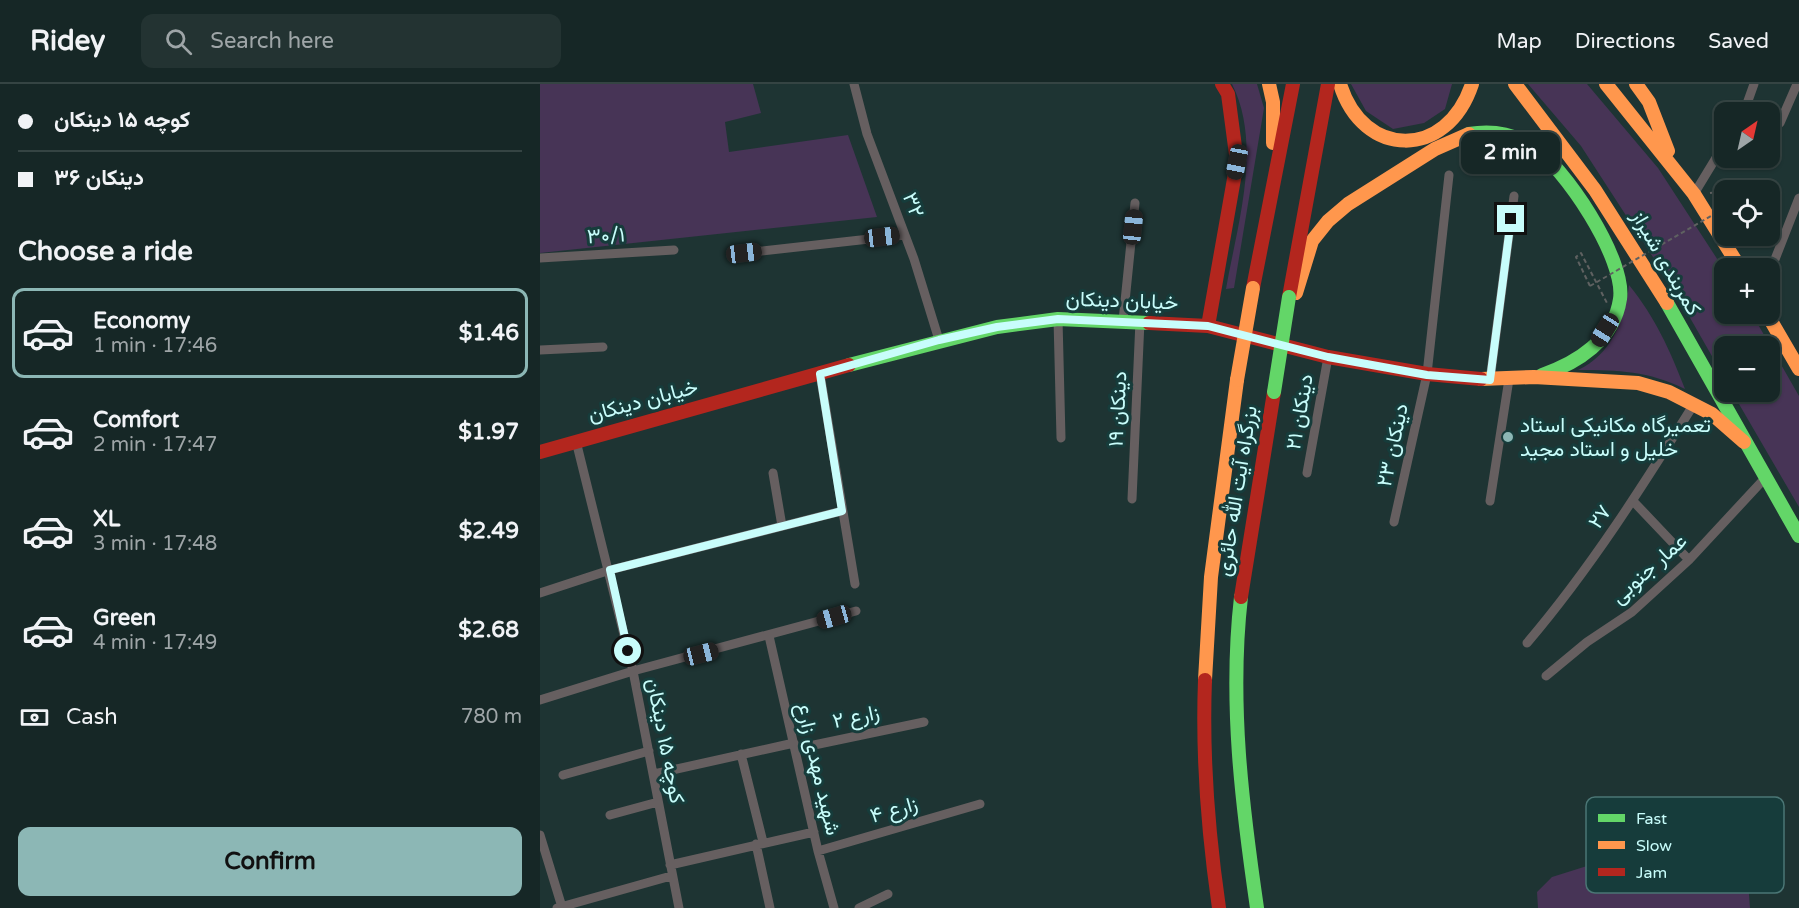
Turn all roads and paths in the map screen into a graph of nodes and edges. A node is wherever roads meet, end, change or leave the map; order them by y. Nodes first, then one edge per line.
1 (854, 84) edge
2 (1221, 84) edge
3 (1269, 84) edge
4 (1293, 84) edge
5 (1328, 84) edge
6 (1340, 84) edge
7 (1472, 84) edge
8 (1515, 84) edge
9 (1606, 84) edge
10 (1636, 84) edge
11 (1754, 84) edge
12 (1797, 84) edge
13 (1748, 102) edge
14 (1780, 123) edge
15 (1714, 161) edge
16 (1673, 166) junction
17 (1449, 175) dead end
18 (1274, 182) junction
19 (1694, 194) junction
20 (1514, 196) dead end
21 (1799, 198) edge
22 (1135, 203) dead end
23 (1714, 214) edge
24 (905, 235) junction
25 (674, 250) dead end
26 (744, 253) dead end
27 (540, 258) edge
28 (1734, 258) edge
29 (1775, 258) edge
30 (1596, 282) edge
31 (1596, 282) edge
32 (1596, 282) edge
33 (1596, 282) edge
34 (1614, 317) junction
35 (1058, 319) junction
36 (1123, 321) junction
37 (1140, 321) junction
38 (1773, 324) edge
39 (1208, 326) junction
40 (1282, 334) junction
41 (939, 340) junction
42 (603, 347) dead end
43 (540, 350) edge
44 (1328, 357) junction
45 (1799, 369) edge
46 (820, 374) junction
47 (1427, 375) junction
48 (1534, 377) junction
49 (1509, 379) junction
50 (1490, 380) junction
51 (1694, 404) junction
52 (1061, 438) dead end
53 (576, 441) junction
54 (1748, 445) junction
55 (540, 452) edge
56 (772, 473) dead end
57 (1307, 473) dead end
58 (1766, 477) junction
59 (1132, 499) dead end
60 (1490, 501) dead end
61 (1633, 501) junction
62 (842, 511) junction
63 (1394, 522) dead end
64 (782, 526) junction
65 (1799, 536) edge
66 (1689, 560) junction
67 (610, 570) junction
68 (855, 584) dead end
69 (540, 593) edge
70 (856, 611) dead end
71 (769, 636) junction
72 (1527, 643) dead end
73 (633, 671) junction
74 (1546, 676) dead end
75 (540, 700) edge
76 (924, 722) dead end
77 (794, 746) junction
78 (649, 752) junction
79 (741, 754) junction
80 (654, 774) junction
81 (564, 775) dead end
82 (658, 802) junction
83 (981, 804) dead end
84 (610, 815) dead end
85 (814, 832) junction
86 (540, 834) edge
87 (760, 843) junction
88 (818, 851) junction
89 (670, 865) junction
90 (671, 876) junction
91 (888, 894) dead end
92 (559, 908) edge
93 (679, 908) edge
94 (770, 908) edge
95 (834, 908) edge
96 (859, 908) edge
97 (1219, 908) edge
98 (1257, 908) edge

1 - 24 street, ۳۲
2 - 39 main road
3 - 18 main road
4 - 18 main road, بزرگراه آیت الله حائری
5 - 40 main road, بزرگراه آیت الله حائری, bridge
6 - 7 main road
8 - 54 main road, کمربندی شیراز
9 - 16 main road
10 - 16 main road
11 - 13 street
12 - 14 street
15 - 19 street
16 - 19 main road
17 - 47 street, ۲۳ دینکان
18 - 97 main road, بزرگراه آیت الله حائری, bridge
19 - 28 main road
20 - 50 street
21 - 29 street
22 - 36 street
23 - 30 path, bridge
24 - 26 street
24 - 41 street, ۳۲
25 - 27 street, ۳۰/۱
31 - 32 path, bridge
33 - 34 path, bridge
34 - 40 main road
34 - 48 main road
35 - 36 main road, خیابان دینکان
35 - 41 main road, خیابان دینکان
35 - 52 street
36 - 37 main road, خیابان دینکان
37 - 39 main road, خیابان دینکان
37 - 59 street, ۱۹ دینکان
38 - 45 main road
39 - 44 main road, خیابان دینکان
40 - 98 main road, بزرگراه آیت الله حائری, bridge
41 - 46 main road, خیابان دینکان
42 - 43 street
44 - 47 main road, خیابان دینکان
44 - 57 street, ۲۱ دینکان
46 - 53 main road, خیابان دینکان
46 - 62 street
47 - 50 main road, خیابان دینکان
47 - 63 street, ۲۳ دینکان
48 - 49 main road, خیابان دینکان
48 - 51 main road
49 - 50 main road, خیابان دینکان
49 - 60 street
51 - 54 main road
51 - 61 street, ۲۷
53 - 55 main road, خیابان دینکان
53 - 67 street, کوچه ۱۵ دینکان
54 - 58 main road, کمربندی شیراز
56 - 64 street
58 - 65 main road, کمربندی شیراز
58 - 66 street, عمار جنوبی
61 - 66 street
61 - 72 street, ۲۷
62 - 64 street
62 - 68 street
64 - 67 street
66 - 74 street, عمار جنوبی
67 - 69 street
67 - 73 street, کوچه ۱۵ دینکان
70 - 71 street
71 - 73 street
71 - 77 street, شهید مهدی زارع
73 - 75 street
73 - 78 street, کوچه ۱۵ دینکان
76 - 77 street, ۲ زارع
77 - 79 street, ۲ زارع
77 - 85 street, شهید مهدی زارع
78 - 80 street, کوچه ۱۵ دینکان
78 - 81 street
79 - 80 street, ۲ زارع
79 - 87 street
80 - 82 street, کوچه ۱۵ دینکان
82 - 84 street
82 - 89 street, کوچه ۱۵ دینکان
83 - 88 street, ۴ زارع
85 - 87 street
85 - 88 street, شهید مهدی زارع
86 - 92 street
87 - 89 street
87 - 94 street
88 - 95 street, شهید مهدی زارع
89 - 90 street, کوچه ۱۵ دینکان
90 - 92 street
90 - 93 street, کوچه ۱۵ دینکان
91 - 96 street

